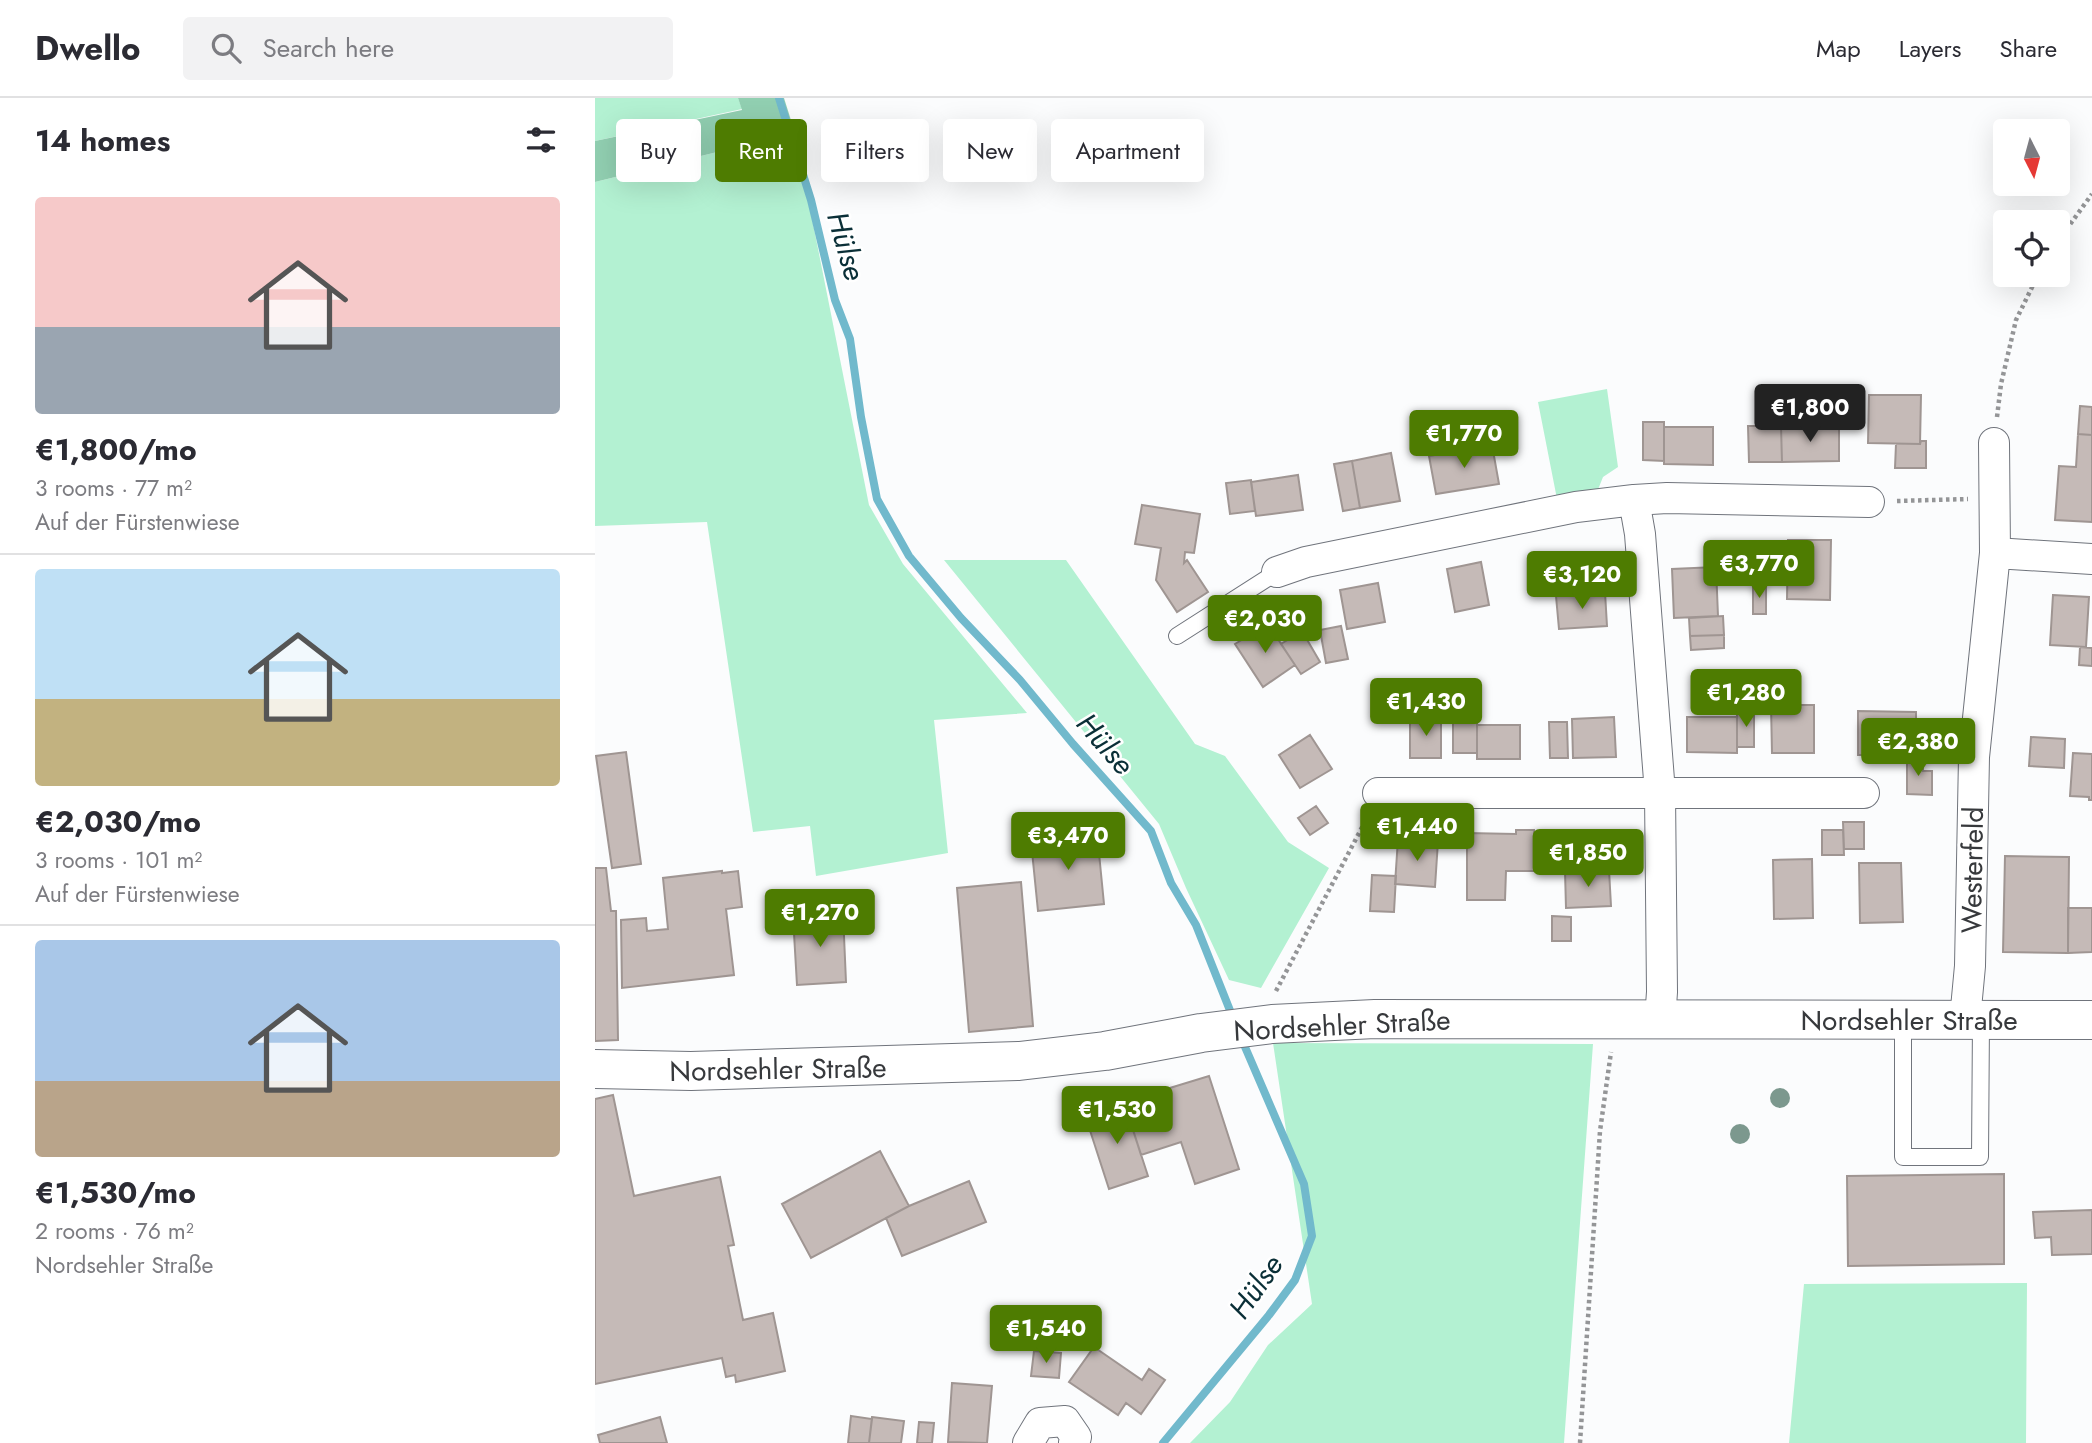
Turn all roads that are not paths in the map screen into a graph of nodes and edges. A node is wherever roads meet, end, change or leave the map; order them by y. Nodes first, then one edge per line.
1 (1994, 443) road end
2 (1634, 500) junction
3 (1869, 502) road end
4 (1995, 553) junction
5 (2092, 559) edge
6 (1277, 572) joint
7 (1177, 636) dead end
8 (1378, 793) road end
9 (1660, 793) junction
10 (1864, 793) dead end
11 (1903, 1019) junction
12 (1973, 1019) junction
13 (1660, 1020) junction
14 (2092, 1020) edge
15 (595, 1069) edge
16 (1028, 1443) edge
17 (1074, 1443) edge

1 - 4 street, Westerfeld
2 - 3 street
2 - 6 street
2 - 9 street
4 - 5 street
4 - 12 street, Westerfeld
6 - 7 lane
8 - 9 street
9 - 10 street
9 - 13 street
11 - 12 street, Nordsehler Straße
11 - 12 lane
11 - 13 street, Nordsehler Straße
12 - 14 street, Nordsehler Straße
13 - 15 street, Nordsehler Straße
16 - 17 street

